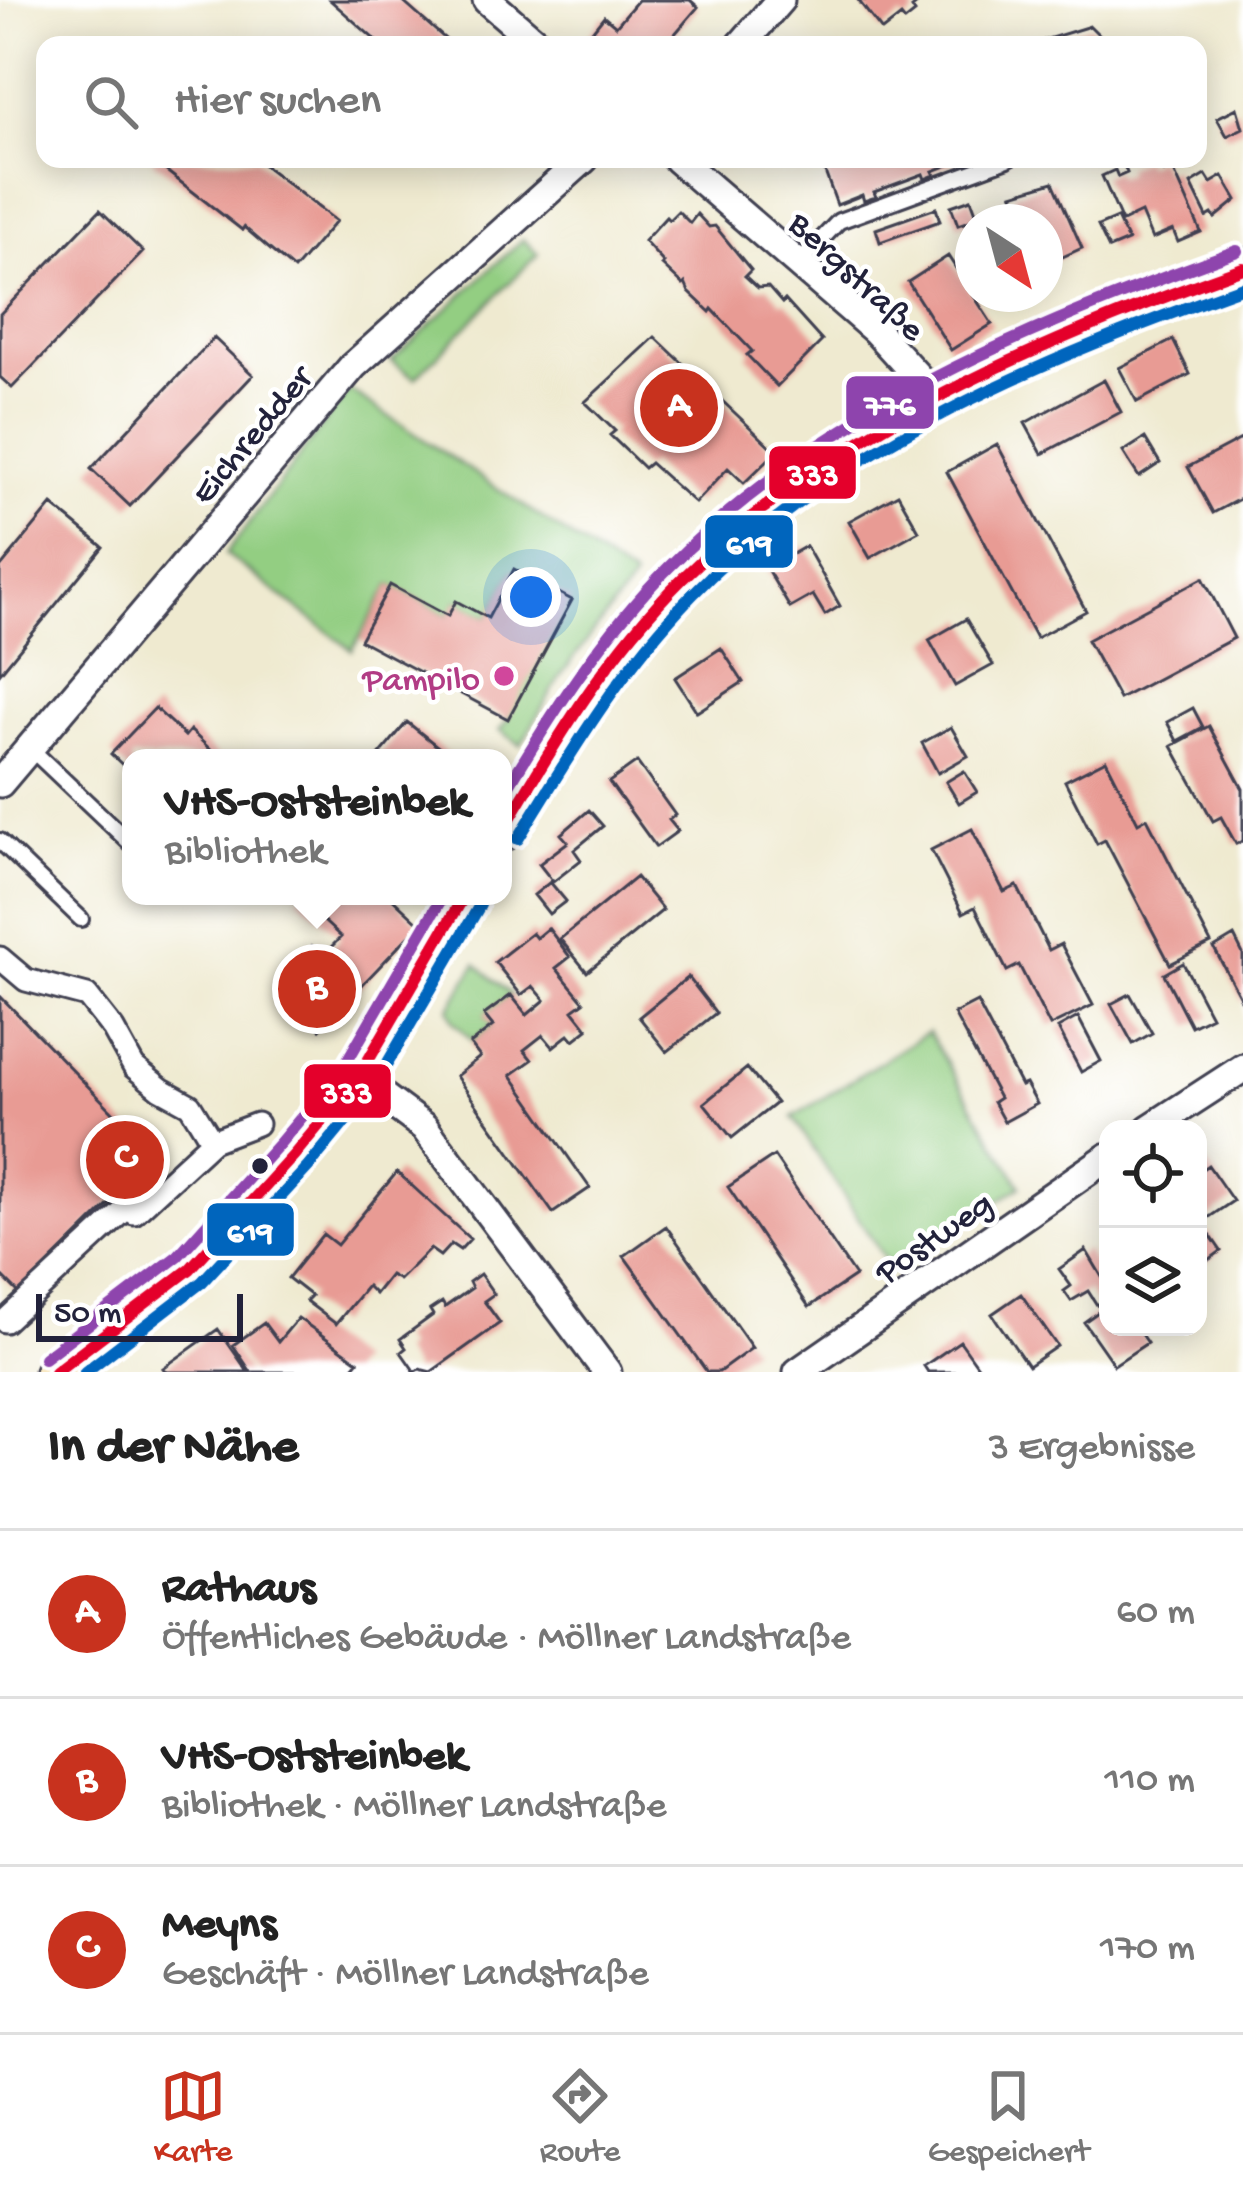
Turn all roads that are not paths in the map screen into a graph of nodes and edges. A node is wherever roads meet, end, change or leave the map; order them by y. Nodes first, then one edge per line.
1 (488, 0) edge
2 (780, 0) edge
3 (529, 36) edge
4 (749, 36) edge
5 (574, 168) edge
6 (687, 168) edge
7 (983, 168) edge
8 (798, 264) junction
9 (1243, 268) edge
10 (936, 397) junction
11 (30, 748) junction
12 (0, 783) edge
13 (512, 815) edge
14 (122, 835) edge
15 (0, 841) edge
16 (459, 905) edge
17 (81, 919) dead end
18 (0, 958) edge
19 (1243, 1068) edge
20 (358, 1078) junction
21 (1163, 1120) edge
22 (257, 1124) dead end
23 (212, 1141) junction
24 (1099, 1163) edge
25 (5, 1321) dead end
26 (56, 1372) edge
27 (607, 1372) edge
28 (798, 1372) edge

1 - 3 street
2 - 4 street
5 - 11 street, Eichredder
6 - 8 street, Bergstraße
7 - 8 lane
8 - 10 street, Bergstraße
9 - 10 main road
10 - 13 main road
11 - 12 street, Eichredder
11 - 14 lane
15 - 17 lane
16 - 20 main road
18 - 23 street
19 - 21 street
20 - 26 main road
20 - 27 street
22 - 23 street
23 - 25 street
24 - 28 street, Postweg

